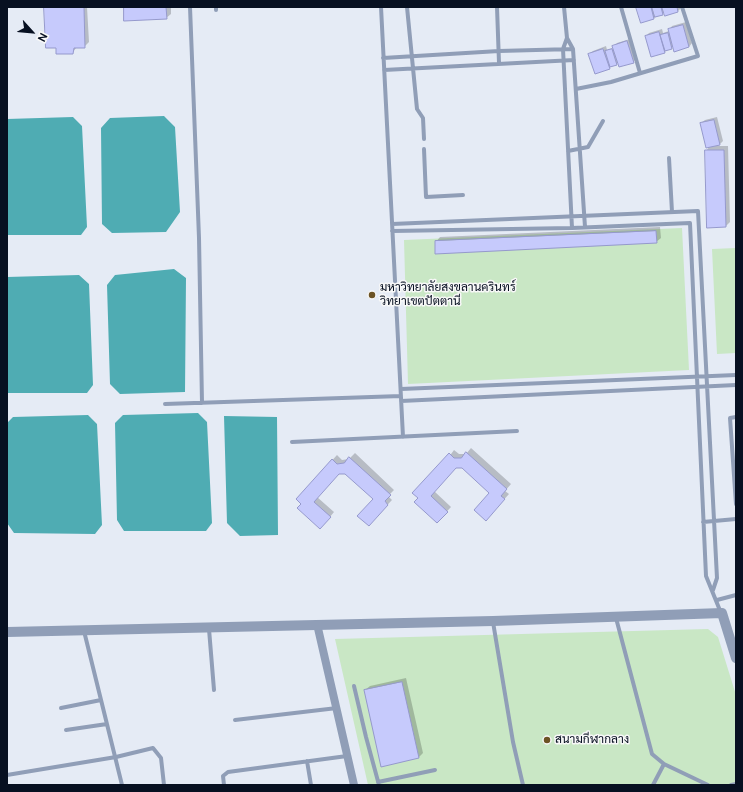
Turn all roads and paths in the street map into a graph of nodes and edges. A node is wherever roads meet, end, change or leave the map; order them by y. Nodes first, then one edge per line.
1 (190, 7) edge
2 (381, 7) edge
3 (408, 7) edge
4 (497, 7) edge
5 (564, 7) edge
6 (621, 7) edge
7 (682, 7) edge
8 (567, 38) junction
9 (573, 48) junction
10 (563, 49) junction
11 (498, 51) junction
12 (411, 56) junction
13 (383, 58) junction
14 (564, 60) junction
15 (574, 60) junction
16 (499, 63) junction
17 (412, 67) junction
18 (384, 70) junction
19 (640, 73) junction
20 (576, 89) junction
21 (603, 121) dead end
22 (424, 139) dead end
23 (424, 149) dead end
24 (580, 150) junction
25 (568, 151) junction
26 (669, 158) dead end
27 (463, 195) dead end
28 (672, 212) junction
29 (584, 216) junction
30 (571, 217) junction
31 (392, 224) junction
32 (585, 227) junction
33 (572, 228) junction
34 (392, 232) junction
35 (703, 309) junction
36 (694, 310) junction
37 (736, 375) edge
38 (697, 376) junction
39 (707, 376) junction
40 (736, 384) edge
41 (697, 386) junction
42 (707, 386) junction
43 (401, 389) junction
44 (401, 398) junction
45 (202, 403) junction
46 (164, 404) dead end
47 (736, 417) edge
48 (517, 431) dead end
49 (403, 437) junction
50 (292, 442) dead end
51 (735, 469) edge
52 (736, 504) edge
53 (736, 519) edge
54 (714, 521) junction
55 (703, 522) junction
56 (713, 590) junction
57 (736, 595) edge
58 (717, 600) junction
59 (722, 613) junction
60 (616, 618) junction
61 (493, 621) junction
62 (317, 624) junction
63 (209, 628) junction
64 (84, 631) junction
65 (7, 632) edge
66 (736, 658) edge
67 (354, 686) dead end
68 (214, 690) dead end
69 (101, 700) junction
70 (61, 708) dead end
71 (337, 708) junction
72 (235, 720) dead end
73 (107, 724) junction
74 (66, 730) dead end
75 (347, 756) junction
76 (116, 757) junction
77 (307, 761) junction
78 (664, 764) junction
79 (435, 770) dead end
80 (7, 775) edge
81 (379, 783) edge
82 (736, 784) edge
83 (122, 785) edge
84 (164, 785) edge
85 (224, 785) edge
86 (311, 785) edge
87 (354, 785) edge
88 (523, 785) edge
89 (653, 785) edge
90 (708, 785) edge
91 (731, 785) edge

1 - 45 lane
2 - 13 lane
3 - 12 lane
4 - 11 lane
5 - 8 lane
6 - 19 lane
7 - 19 lane
8 - 9 lane
8 - 10 lane
9 - 10 lane
9 - 15 lane
10 - 11 lane
10 - 14 lane
11 - 12 lane
11 - 16 lane
12 - 13 lane
12 - 17 lane
13 - 18 lane
14 - 15 lane
14 - 16 lane
14 - 25 lane
15 - 20 lane
16 - 17 lane
17 - 18 lane
17 - 22 lane
18 - 31 lane
19 - 20 lane
20 - 24 lane
21 - 24 lane
23 - 27 lane
24 - 25 lane
24 - 29 lane
25 - 30 lane
26 - 28 lane
28 - 29 lane
28 - 35 lane
29 - 30 lane
29 - 32 lane
30 - 31 lane
30 - 33 lane
31 - 34 lane
32 - 33 lane
32 - 36 lane
33 - 34 lane
34 - 43 lane
35 - 36 lane
35 - 39 lane
36 - 38 lane
37 - 39 lane
38 - 39 lane
38 - 41 lane
38 - 43 lane
39 - 42 lane
40 - 42 lane
41 - 42 lane
41 - 44 lane
41 - 55 lane
42 - 54 lane
43 - 44 lane
44 - 45 lane
44 - 49 lane
45 - 46 lane
47 - 51 lane
48 - 49 lane
49 - 50 lane
51 - 52 lane
53 - 54 lane
54 - 55 lane
54 - 56 lane
55 - 56 lane
56 - 58 lane
57 - 58 lane
58 - 59 lane
59 - 60 street
59 - 66 street
60 - 61 street
60 - 78 lane
61 - 62 street
61 - 88 lane
62 - 63 street
62 - 71 street
63 - 64 street
63 - 68 lane
64 - 65 street
64 - 69 lane
67 - 81 lane
69 - 70 lane
69 - 73 lane
71 - 72 lane
71 - 75 street
73 - 74 lane
73 - 76 lane
75 - 77 lane
75 - 87 street
76 - 80 lane
76 - 83 lane
76 - 84 lane
77 - 85 lane
77 - 86 lane
78 - 89 lane
78 - 90 lane
79 - 81 lane
82 - 91 lane

